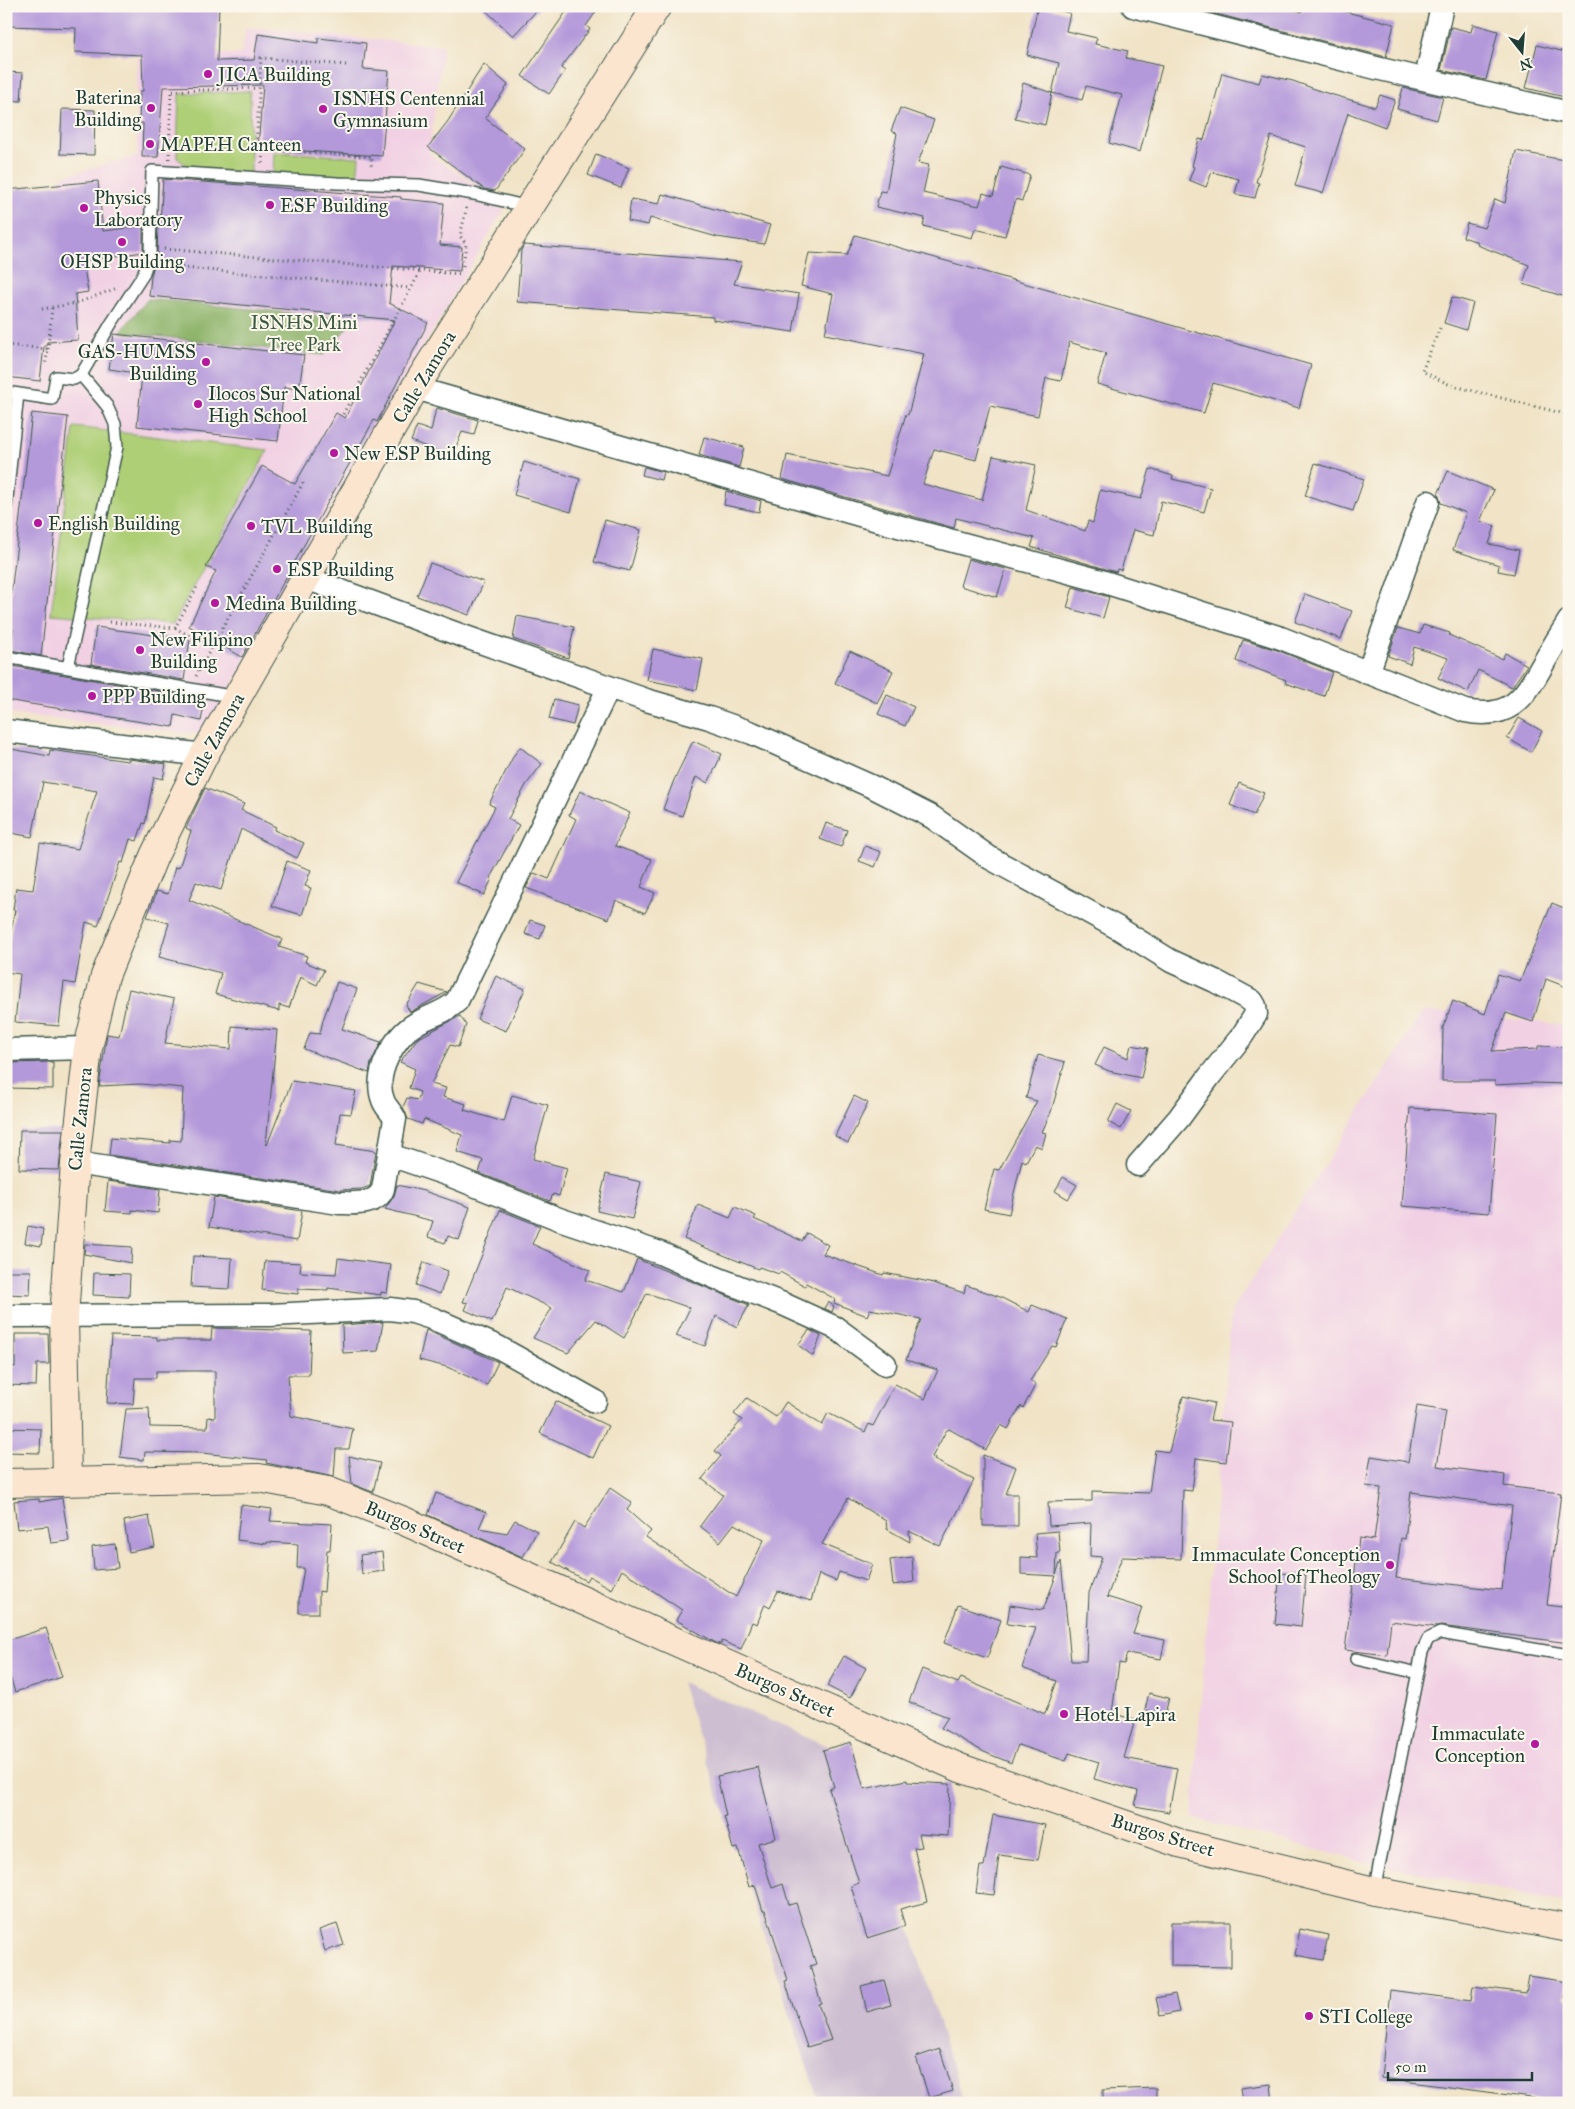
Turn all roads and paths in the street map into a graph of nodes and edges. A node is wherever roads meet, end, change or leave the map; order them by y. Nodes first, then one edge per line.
1 (656, 6) edge
2 (1133, 6) edge
3 (1442, 6) edge
4 (346, 65) dead end
5 (1426, 78) junction
6 (258, 88) junction
7 (1569, 113) edge
8 (168, 172) junction
9 (370, 184) junction
10 (470, 193) junction
11 (530, 207) junction
12 (150, 248) junction
13 (147, 264) junction
14 (421, 270) junction
15 (141, 279) junction
16 (410, 288) junction
17 (52, 308) junction
18 (42, 309) dead end
19 (1440, 328) dead end
20 (6, 345) edge
21 (48, 349) junction
22 (81, 374) junction
23 (415, 388) junction
24 (6, 392) edge
25 (18, 394) junction
26 (39, 398) junction
27 (344, 414) dead end
28 (1569, 415) edge
29 (304, 481) dead end
30 (1428, 502) dead end
31 (6, 508) edge
32 (306, 578) junction
33 (198, 585) dead end
34 (1569, 621) edge
35 (110, 622) dead end
36 (175, 628) junction
37 (213, 648) junction
38 (6, 656) edge
39 (68, 668) junction
40 (1368, 673) junction
41 (608, 687) junction
42 (188, 689) junction
43 (238, 698) junction
44 (6, 731) edge
45 (204, 755) junction
46 (88, 1048) junction
47 (6, 1050) edge
48 (390, 1155) junction
49 (75, 1163) junction
50 (1138, 1165) dead end
51 (6, 1316) edge
52 (64, 1317) junction
53 (886, 1364) dead end
54 (595, 1401) dead end
55 (67, 1480) junction
56 (6, 1482) edge
57 (1569, 1655) edge
58 (1356, 1659) dead end
59 (1418, 1673) junction
60 (1374, 1892) junction
61 (1569, 1928) edge

1 - 11 street, Calle Zamora
2 - 5 street
3 - 5 street
4 - 6 path
5 - 7 street
6 - 8 path
6 - 9 path
8 - 9 lane
8 - 12 lane
9 - 10 lane
10 - 11 lane
10 - 14 path
11 - 23 street, Calle Zamora
12 - 13 lane
12 - 14 path
13 - 15 lane
13 - 16 path
14 - 16 path
15 - 17 path
15 - 22 lane
16 - 27 path
17 - 18 path
17 - 21 path
19 - 28 path
20 - 21 path
21 - 26 path
22 - 26 lane
22 - 39 lane
23 - 32 street, Calle Zamora
23 - 40 street
24 - 25 lane
25 - 26 lane
25 - 31 lane
29 - 37 path
30 - 40 street
32 - 41 street
32 - 43 street, Calle Zamora
33 - 36 path
34 - 40 street
35 - 36 path
36 - 37 path
37 - 42 path
38 - 39 lane
39 - 42 lane
41 - 48 street
41 - 50 street
42 - 43 lane
43 - 45 street, Calle Zamora
44 - 45 street
45 - 46 street, Calle Zamora
46 - 47 street
46 - 49 street, Calle Zamora
48 - 49 street
48 - 53 street
49 - 52 street, Calle Zamora
51 - 52 street
52 - 54 street
52 - 55 street, Calle Zamora
55 - 56 street, Burgos Street
55 - 60 street, Burgos Street
57 - 59 lane
58 - 59 lane
59 - 60 lane
60 - 61 street, Burgos Street

